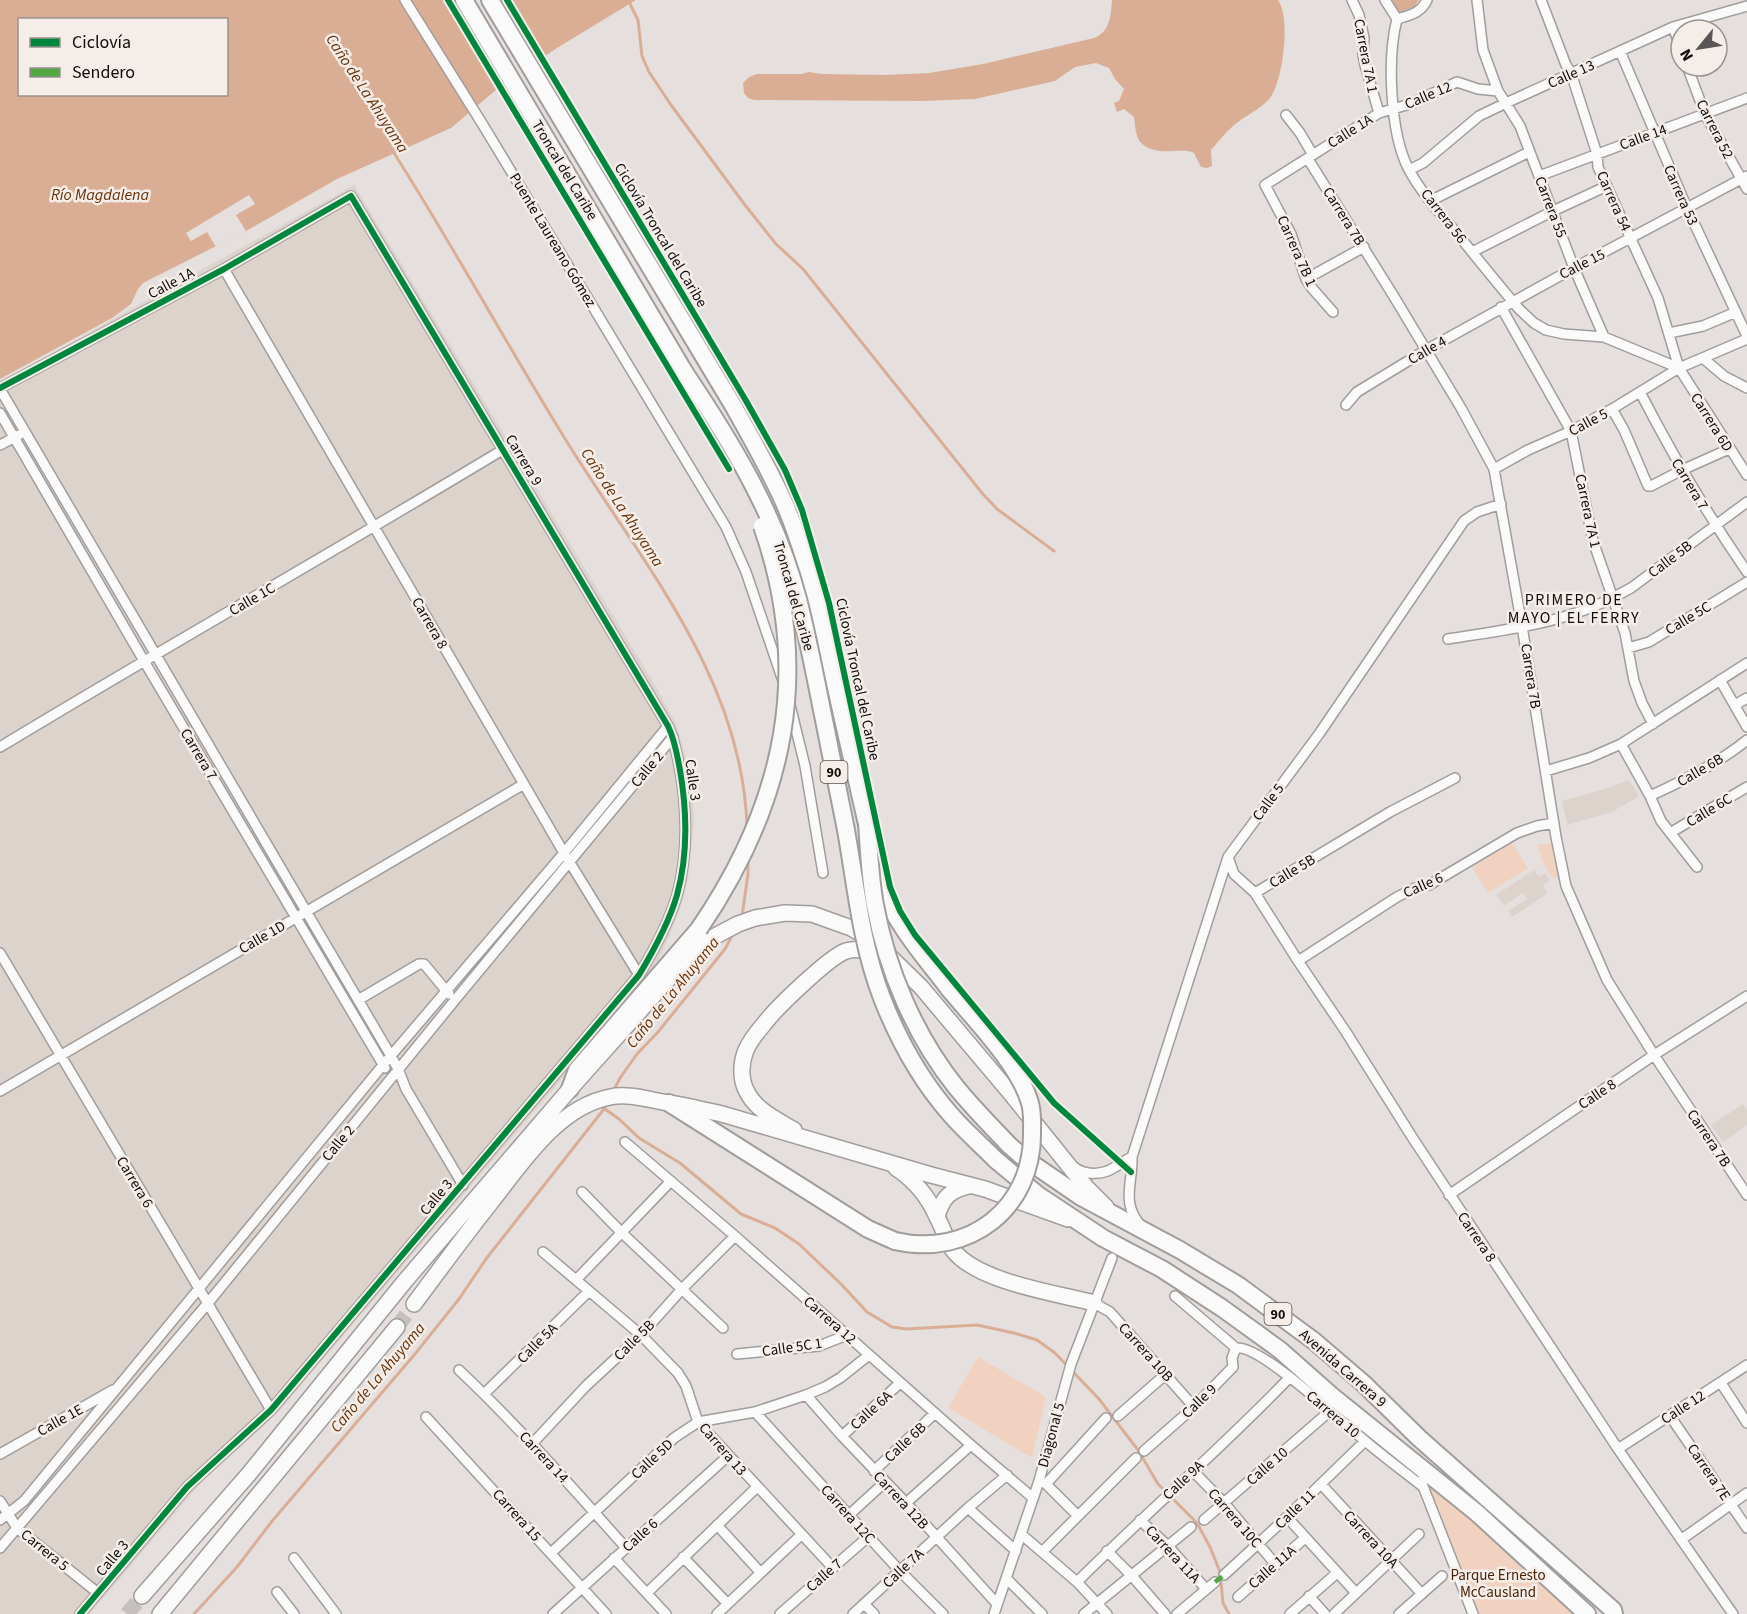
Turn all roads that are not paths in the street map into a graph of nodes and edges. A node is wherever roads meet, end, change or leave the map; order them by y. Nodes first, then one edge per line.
1 (405, 0) edge
2 (464, 0) edge
3 (490, 0) edge
4 (1352, 0) edge
5 (1385, 0) edge
6 (1427, 0) edge
7 (1477, 0) edge
8 (1541, 0) edge
9 (1747, 6) edge
10 (1705, 18) edge
11 (1397, 19) junction
12 (1669, 29) edge
13 (1620, 51) junction
14 (1571, 74) junction
15 (1692, 78) edge
16 (1498, 91) junction
17 (1747, 98) edge
18 (1506, 103) junction
19 (1394, 109) junction
20 (1379, 113) junction
21 (1286, 114) dead end
22 (1705, 114) junction
23 (1654, 133) junction
24 (1529, 152) junction
25 (1597, 154) junction
26 (1311, 157) junction
27 (1409, 170) junction
28 (1539, 176) junction
29 (1744, 178) edge
30 (1607, 186) junction
31 (1747, 189) edge
32 (351, 196) joint
33 (1430, 201) junction
34 (1687, 208) junction
35 (1553, 211) junction
36 (1631, 238) junction
37 (1364, 248) junction
38 (1472, 252) junction
39 (1574, 268) junction
40 (224, 269) junction
41 (1306, 279) junction
42 (1512, 301) junction
43 (1501, 308) junction
44 (1333, 312) dead end
45 (1736, 312) junction
46 (1669, 333) junction
47 (1604, 337) junction
48 (1747, 338) edge
49 (1426, 350) junction
50 (1704, 359) junction
51 (1679, 368) junction
52 (685, 372) junction
53 (1747, 388) edge
54 (0, 389) edge
55 (1640, 392) junction
56 (1346, 405) dead end
57 (1612, 409) junction
58 (0, 413) edge
59 (24, 431) junction
60 (1571, 431) junction
61 (14, 438) junction
62 (0, 445) edge
63 (504, 449) junction
64 (1729, 449) junction
65 (1494, 469) junction
66 (1682, 470) junction
67 (1747, 476) edge
68 (1747, 502) edge
69 (1501, 504) junction
70 (1715, 525) junction
71 (374, 528) junction
72 (1747, 572) edge
73 (1747, 582) edge
74 (1612, 598) junction
75 (1522, 626) junction
76 (1448, 639) dead end
77 (1628, 648) junction
78 (155, 655) junction
79 (144, 661) junction
80 (1747, 663) edge
81 (1720, 680) junction
82 (1747, 698) edge
83 (1735, 705) junction
84 (1653, 724) junction
85 (668, 726) junction
86 (1747, 727) edge
87 (674, 737) junction
88 (1747, 740) edge
89 (1621, 744) junction
90 (0, 747) edge
91 (1546, 771) junction
92 (1455, 778) dead end
93 (524, 784) junction
94 (1747, 787) edge
95 (1650, 796) junction
96 (867, 823) junction
97 (1554, 823) junction
98 (1670, 833) junction
99 (564, 853) junction
100 (1228, 857) junction
101 (570, 862) junction
102 (1696, 867) dead end
103 (823, 870) dead end
104 (1255, 893) junction
105 (305, 912) junction
106 (295, 918) junction
107 (0, 953) edge
108 (889, 956) junction
109 (1298, 962) junction
110 (639, 975) junction
111 (445, 991) junction
112 (1747, 996) edge
113 (358, 1000) junction
114 (455, 1000) junction
115 (1654, 1055) junction
116 (60, 1056) junction
117 (391, 1056) junction
118 (383, 1065) junction
119 (398, 1069) junction
120 (391, 1078) junction
121 (406, 1089) junction
122 (570, 1089) junction
123 (0, 1091) edge
124 (669, 1103) junction
125 (813, 1141) junction
126 (625, 1143) dead end
127 (1009, 1144) joint
128 (1061, 1157) junction
129 (1132, 1157) junction
130 (996, 1160) joint
131 (889, 1163) junction
132 (671, 1181) junction
133 (463, 1185) junction
134 (970, 1186) junction
135 (582, 1192) dead end
136 (1449, 1195) junction
137 (1747, 1195) edge
138 (937, 1216) junction
139 (1117, 1217) junction
140 (1147, 1231) junction
141 (621, 1232) junction
142 (735, 1236) junction
143 (1103, 1238) junction
144 (543, 1252) dead end
145 (1112, 1258) dead end
146 (576, 1280) junction
147 (199, 1289) junction
148 (682, 1289) junction
149 (589, 1291) junction
150 (1175, 1296) dead end
151 (208, 1303) junction
152 (1094, 1303) junction
153 (414, 1304) tunnel mouth
154 (397, 1327) tunnel mouth
155 (723, 1328) dead end
156 (642, 1335) junction
157 (847, 1335) junction
158 (1239, 1348) junction
159 (737, 1354) dead end
160 (869, 1355) junction
161 (1747, 1365) edge
162 (459, 1370) dead end
163 (1166, 1374) junction
164 (1290, 1377) junction
165 (900, 1383) junction
166 (1721, 1383) junction
167 (119, 1387) junction
168 (484, 1394) junction
169 (806, 1395) junction
170 (1194, 1407) junction
171 (271, 1410) junction
172 (755, 1412) junction
173 (1330, 1412) junction
174 (935, 1413) junction
175 (1118, 1416) dead end
176 (1670, 1416) junction
177 (426, 1417) dead end
178 (1106, 1418) dead end
179 (698, 1422) junction
180 (1747, 1423) edge
181 (842, 1436) junction
182 (1365, 1441) junction
183 (532, 1444) junction
184 (971, 1445) junction
185 (1618, 1449) junction
186 (1144, 1451) dead end
187 (0, 1454) edge
188 (728, 1456) junction
189 (1136, 1458) dead end
190 (1417, 1464) junction
191 (874, 1471) junction
192 (1193, 1471) junction
193 (1007, 1475) junction
194 (885, 1482) junction
195 (1042, 1482) junction
196 (1321, 1484) junction
197 (1422, 1486) junction
198 (757, 1487) junction
199 (1747, 1493) edge
200 (1033, 1498) junction
201 (0, 1501) edge
202 (906, 1503) junction
203 (1225, 1504) junction
204 (1731, 1504) junction
205 (968, 1508) junction
206 (595, 1513) junction
207 (849, 1515) junction
208 (1078, 1516) junction
209 (1287, 1517) junction
210 (4, 1518) edge
211 (1140, 1520) junction
212 (1204, 1520) dead end
213 (717, 1525) junction
214 (1191, 1527) dead end
215 (17, 1528) junction
216 (1747, 1528) edge
217 (1021, 1534) junction
218 (1419, 1534) dead end
219 (801, 1535) junction
220 (869, 1536) junction
221 (0, 1538) edge
222 (936, 1538) junction
223 (1305, 1538) junction
224 (1682, 1539) junction
225 (1258, 1544) junction
226 (1168, 1546) junction
227 (0, 1548) edge
228 (626, 1548) junction
229 (1016, 1551) junction
230 (1043, 1551) junction
231 (1107, 1551) junction
232 (551, 1552) junction
233 (683, 1557) junction
234 (294, 1558) dead end
235 (614, 1558) junction
236 (1392, 1561) junction
237 (1276, 1565) junction
238 (833, 1568) junction
239 (900, 1570) junction
240 (760, 1572) junction
241 (1337, 1573) junction
242 (1224, 1575) dead end
243 (1132, 1576) junction
244 (1443, 1576) dead end
245 (1007, 1579) junction
246 (1077, 1582) junction
247 (1215, 1582) dead end
248 (583, 1587) junction
249 (1206, 1589) junction
250 (277, 1592) dead end
251 (98, 1593) junction
252 (646, 1593) junction
253 (1356, 1593) junction
254 (1422, 1594) junction
255 (142, 1596) tunnel mouth
256 (1309, 1596) junction
257 (1238, 1597) dead end
258 (727, 1603) junction
259 (1098, 1603) junction
260 (864, 1604) junction
261 (996, 1609) edge
262 (784, 1613) edge
263 (1472, 1613) edge
264 (1615, 1613) edge
265 (80, 1614) edge
266 (160, 1614) edge
267 (294, 1614) edge
268 (336, 1614) edge
269 (553, 1614) edge
270 (606, 1614) edge
271 (666, 1614) edge
272 (717, 1614) edge
273 (854, 1614) edge
274 (874, 1614) edge
275 (943, 1614) edge
276 (1042, 1614) edge
277 (1084, 1614) edge
278 (1107, 1614) edge
279 (1165, 1614) edge
280 (1177, 1614) edge
281 (1290, 1614) edge
282 (1325, 1614) edge
283 (1334, 1614) edge
284 (1399, 1614) edge
285 (1587, 1614) edge
286 (1733, 1614) edge

1 - 103 street, Puente Laureano Gómez / 90
2 - 52 highway, Troncal del Caribe / 90
3 - 96 highway, Troncal del Caribe / 90
4 - 20 street, Carrera 7A 1
5 - 11 street
6 - 11 street
7 - 16 street, Carrera 55
8 - 14 street, Carrera 54
9 - 10 street, Calle 13
11 - 19 street, Carrera 56
12 - 13 street, Calle 13
13 - 14 street, Calle 13
13 - 23 street, Carrera 53
14 - 18 street, Calle 13
14 - 25 street, Carrera 54
15 - 22 street, Carrera 52
16 - 18 street, Carrera 55
16 - 19 street, Calle 12
17 - 22 street, Calle 14
18 - 24 street, Carrera 55
18 - 27 street, Calle 13
19 - 20 street, Calle 1A
19 - 27 street, Carrera 56
20 - 26 street, Calle 1A
21 - 26 street, Carrera 7B
22 - 23 street, Calle 14
22 - 29 street, Carrera 52
23 - 25 street, Calle 14
23 - 34 street, Carrera 53
24 - 28 street, Carrera 55
24 - 33 street
25 - 28 street, Calle 14
25 - 30 street, Carrera 54
26 - 37 street, Carrera 7B
26 - 41 street, Carrera 7B 1
27 - 33 street, Carrera 56
28 - 35 street, Carrera 55
29 - 31 street, Carrera 52
29 - 34 street, Calle 15
30 - 35 street
30 - 36 street, Carrera 54
32 - 40 street, Calle 1A
32 - 63 street, Carrera 9
33 - 38 street, Carrera 56
34 - 36 street, Calle 15
34 - 45 street, Carrera 53
35 - 38 street
35 - 39 street, Carrera 55
36 - 39 street, Calle 15
36 - 46 street, Carrera 54
37 - 41 street
37 - 49 street, Carrera 7B
38 - 42 street, Carrera 56
39 - 42 street, Calle 15
39 - 47 street, Carrera 55
40 - 54 street, Calle 1A
40 - 71 street, Carrera 8
41 - 44 street, Carrera 7B 1
42 - 43 street, Calle 4
42 - 47 street, Carrera 56
43 - 49 street, Calle 4
43 - 60 street, Carrera 7A 1
45 - 46 street
45 - 48 street, Carrera 53
46 - 51 street, Carrera 54
47 - 51 street
48 - 50 street, Calle 5
49 - 56 street, Calle 4
49 - 65 street, Carrera 7B
50 - 51 street, Calle 5
50 - 53 street
51 - 55 street, Calle 5
51 - 64 street, Carrera 6D
52 - 122 highway, bridge
52 - 130 highway, Troncal del Caribe / 90, bridge
54 - 59 street, Carrera 7
55 - 57 street, Calle 5
55 - 66 street, Carrera 7
57 - 60 street, Calle 5
57 - 66 street
58 - 61 street, Carrera 7
59 - 61 street
59 - 78 street, Carrera 7
60 - 65 street, Calle 5
60 - 74 street, Carrera 7A 1
61 - 62 street
61 - 79 street, Carrera 7
63 - 71 street, Calle 1C
63 - 85 street, Carrera 9
64 - 66 street
64 - 67 street, Carrera 6D
65 - 69 street, Carrera 7B
66 - 70 street, Carrera 7
68 - 70 street, Calle 5B
69 - 75 street, Carrera 7B
69 - 100 street, Calle 5
70 - 72 street, Carrera 7
70 - 74 street, Calle 5B
71 - 78 street, Calle 1C
71 - 93 street, Carrera 8
73 - 77 street, Calle 5C
74 - 75 street, Calle 5B
74 - 77 street, Carrera 7A 1
75 - 76 street, Calle 5B
75 - 91 street, Carrera 7B
77 - 84 street, Carrera 7A 1
78 - 79 street, Calle 1C
78 - 105 street, Carrera 7
79 - 90 street, Calle 1C
79 - 106 street, Carrera 7
80 - 81 street
81 - 83 street
81 - 84 street
82 - 83 street
83 - 86 street
84 - 89 street
85 - 87 street, Carrera 9
85 - 99 street, Calle 2
87 - 101 street, Calle 2
87 - 110 street, Calle 3
88 - 95 street, Calle 6B
89 - 91 street
89 - 95 street
91 - 97 street, Carrera 7B
92 - 104 street, Calle 5B
93 - 99 street, Carrera 8
93 - 105 street, Calle 1D
94 - 98 street, Calle 6C
95 - 98 street
96 - 124 highway, bridge
96 - 127 highway, Troncal del Caribe / 90, bridge
97 - 109 street, Calle 6
97 - 115 street, Carrera 7B
98 - 102 street
99 - 101 street, Carrera 8
99 - 111 street, Calle 2
100 - 104 street, Carrera 8
100 - 129 street, Calle 5
101 - 110 street, Carrera 8
101 - 114 street, Calle 2
104 - 109 street, Carrera 8
105 - 106 street, Calle 1D
105 - 113 street, Carrera 7
106 - 116 street, Calle 1D
106 - 118 street, Carrera 7
107 - 116 street, Carrera 6
108 - 122 main road
108 - 125 main road
108 - 128 main road
109 - 136 street, Carrera 8
110 - 133 street, Calle 3
111 - 113 street
111 - 114 street
111 - 117 street, Calle 2
112 - 115 street, Calle 8
113 - 117 street, Carrera 7
114 - 119 street, Calle 2
115 - 136 street, Calle 8
115 - 137 street, Carrera 7B
116 - 123 street, Calle 1D
116 - 147 street, Carrera 6
117 - 118 street, Calle 2
117 - 119 street, Carrera 7
118 - 120 street, Carrera 7
118 - 147 street, Calle 2
119 - 120 street, Calle 2
119 - 121 street, Carrera 7
120 - 121 street, Carrera 7
120 - 151 street, Calle 2
121 - 133 street, Carrera 7
122 - 255 main road
124 - 125 main road
124 - 153 main road
125 - 131 main road
126 - 132 street, Carrera 12
127 - 139 highway, Avenida Carrera 9 / 90
128 - 129 street
128 - 139 main road
129 - 140 street, Calle 5
130 - 143 highway, Avenida Carrera 9 / 90
131 - 134 main road
131 - 138 main road
132 - 141 street
132 - 142 street, Carrera 12
133 - 171 street, Calle 3
134 - 138 main road
134 - 143 main road
135 - 141 street
136 - 185 street, Carrera 8
138 - 152 main road
139 - 140 highway, Avenida Carrera 9 / 90
140 - 264 highway, Avenida Carrera 9 / 90
141 - 146 street
141 - 148 street
142 - 148 street, Calle 5B
142 - 157 street, Carrera 12
143 - 190 highway, Avenida Carrera 9 / 90
144 - 146 street, Carrera 13
145 - 152 street, Diagonal 5
146 - 149 street, Carrera 13
147 - 151 street, Carrera 6
147 - 167 street, Calle 2
148 - 155 street
148 - 156 street, Calle 5B
149 - 156 street, Carrera 13
149 - 168 street, Calle 5A
150 - 158 street
151 - 171 street, Carrera 6
151 - 215 street, Calle 2
152 - 163 street, Carrera 10B
152 - 195 street, Diagonal 5
154 - 266 main road
156 - 179 street, Carrera 13
156 - 183 street, Calle 5B
157 - 159 street, Calle 5C 1
157 - 160 street, Carrera 12
158 - 164 street, Carrera 10
158 - 170 street, Calle 9
160 - 165 street, Carrera 12
160 - 169 street, Calle 5D
161 - 166 street, Calle 12
162 - 168 street, Carrera 14
163 - 170 street, Carrera 10B
163 - 175 street
164 - 173 street, Carrera 10
164 - 192 street, Calle 9A
165 - 174 street, Carrera 12
165 - 181 street, Calle 6A
166 - 176 street, Calle 12
166 - 180 street
167 - 187 street, Calle 1E
167 - 210 street, Calle 2
168 - 183 street, Carrera 14
169 - 172 street, Calle 5D
169 - 181 street, Carrera 12B
170 - 186 street, Calle 9
171 - 251 street, Calle 3
172 - 179 street, Calle 5D
172 - 207 street, Carrera 12C
173 - 182 street, Carrera 10
173 - 203 street, Calle 10
174 - 184 street, Carrera 12
174 - 191 street, Calle 6B
176 - 185 street, Calle 12
176 - 204 street, Carrera 7E
177 - 232 street, Carrera 15
178 - 195 street
179 - 188 street, Carrera 13
179 - 206 street, Calle 5D
181 - 191 street, Carrera 12B
182 - 196 street, Calle 11
182 - 197 street, Carrera 10
183 - 206 street, Carrera 14
184 - 193 street, Carrera 12
184 - 202 street
185 - 224 street, Carrera 8
188 - 198 street, Carrera 13
188 - 228 street, Calle 6
189 - 208 street
190 - 197 street
190 - 285 highway, Avenida Carrera 9 / 90
191 - 194 street, Carrera 12B
192 - 203 street, Carrera 10C
192 - 211 street, Calle 9A
193 - 200 street, Carrera 12
193 - 205 street, Calle 7A
194 - 202 street, Carrera 12B
194 - 207 street
195 - 200 street, Diagonal 5
195 - 208 street
196 - 209 street, Calle 11
196 - 236 street, Carrera 10A
197 - 263 street
198 - 213 street
198 - 219 street, Carrera 13
199 - 204 street
200 - 217 street, Diagonal 5
201 - 210 street, Carrera 5
202 - 222 street, Carrera 12B
203 - 212 street, Calle 10
203 - 225 street, Carrera 10C
204 - 216 street, Carrera 7E
204 - 224 street
205 - 222 street, Calle 7A
205 - 229 street
206 - 228 street, Carrera 14
206 - 232 street, Calle 5D
207 - 220 street, Carrera 12C
208 - 230 street
209 - 223 street
209 - 225 street, Calle 11
210 - 215 street, Carrera 5
211 - 226 street, Carrera 11A
211 - 231 street, Calle 9A
213 - 233 street
213 - 240 street
214 - 226 street
215 - 221 street
215 - 227 street, Calle 2
215 - 251 street, Carrera 5
217 - 229 street, Diagonal 5
217 - 230 street
218 - 236 street
219 - 238 street, Carrera 13
219 - 240 street
220 - 238 street, Calle 7
220 - 239 street, Carrera 12C
222 - 239 street, Calle 7A
222 - 261 street, Carrera 12B
223 - 237 street, Calle 11A
223 - 241 street
224 - 286 street, Carrera 8
225 - 237 street, Carrera 10C
225 - 242 street, Calle 11
226 - 243 street
226 - 249 street, Carrera 11A
228 - 235 street, Calle 6
229 - 245 street, Diagonal 5
230 - 246 street
231 - 243 street
231 - 246 street, Calle 9A
232 - 248 street, Carrera 15
233 - 252 street
233 - 258 street
234 - 268 street
235 - 248 street, Calle 6
235 - 252 street
236 - 253 street
236 - 254 street, Carrera 10A
237 - 257 street, Calle 11A
238 - 262 street, Calle 7
239 - 260 street, Calle 7A
239 - 275 street, Carrera 12C
240 - 258 street
241 - 253 street
241 - 256 street
243 - 259 street
243 - 279 street
244 - 254 street
245 - 261 street, Diagonal 5
245 - 276 street
246 - 259 street
247 - 249 street
248 - 269 street, Calle 6
248 - 270 street, Carrera 15
249 - 280 street
250 - 267 street
251 - 265 street, Calle 3
252 - 271 street
253 - 283 street
254 - 284 street
256 - 281 street
256 - 282 street
258 - 272 street
259 - 277 street
259 - 278 street
260 - 273 street, Calle 7A
260 - 274 street

